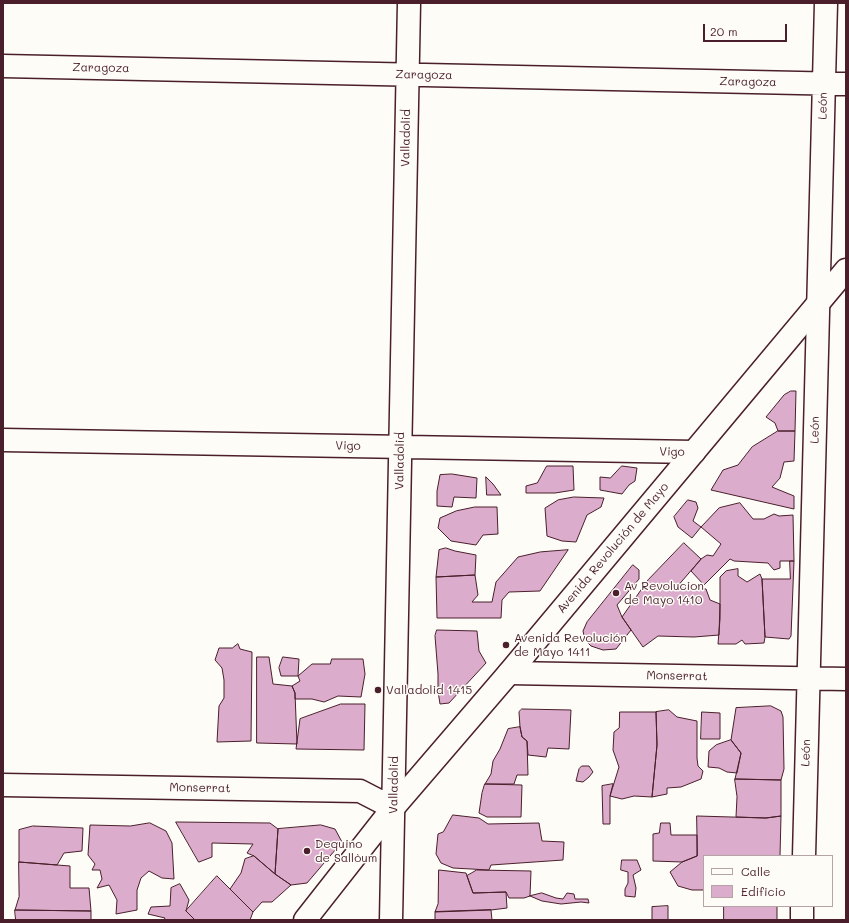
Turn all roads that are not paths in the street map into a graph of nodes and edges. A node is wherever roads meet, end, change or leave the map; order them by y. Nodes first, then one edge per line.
1 (409, 3) edge
2 (826, 3) edge
3 (3, 66) edge
4 (408, 75) junction
5 (824, 84) junction
6 (846, 84) edge
7 (846, 270) edge
8 (818, 303) junction
9 (3, 440) edge
10 (400, 447) junction
11 (694, 452) junction
12 (509, 673) junction
13 (808, 678) junction
14 (846, 679) edge
15 (3, 785) edge
16 (394, 808) junction
17 (804, 855) edge
18 (802, 907) edge
19 (305, 920) edge
20 (391, 920) edge
21 (802, 920) edge

1 - 4 street, Valladolid
2 - 5 street, León
3 - 4 street, Zaragoza
4 - 5 street, Zaragoza
4 - 10 street, Valladolid
5 - 6 street, Zaragoza
5 - 8 street, León
7 - 8 street, Avenida Revolución de Mayo
8 - 11 street, Avenida Revolución de Mayo
8 - 13 street, León
9 - 10 street, Vigo
10 - 11 street, Vigo
10 - 16 street, Valladolid
11 - 12 street, Avenida Revolución de Mayo
12 - 13 street, Monserrat
12 - 16 street, Avenida Revolución de Mayo
13 - 14 street, Monserrat
13 - 17 street, León
15 - 16 street, Monserrat
16 - 19 street, Avenida Revolución de Mayo
16 - 20 street, Valladolid
18 - 21 street

